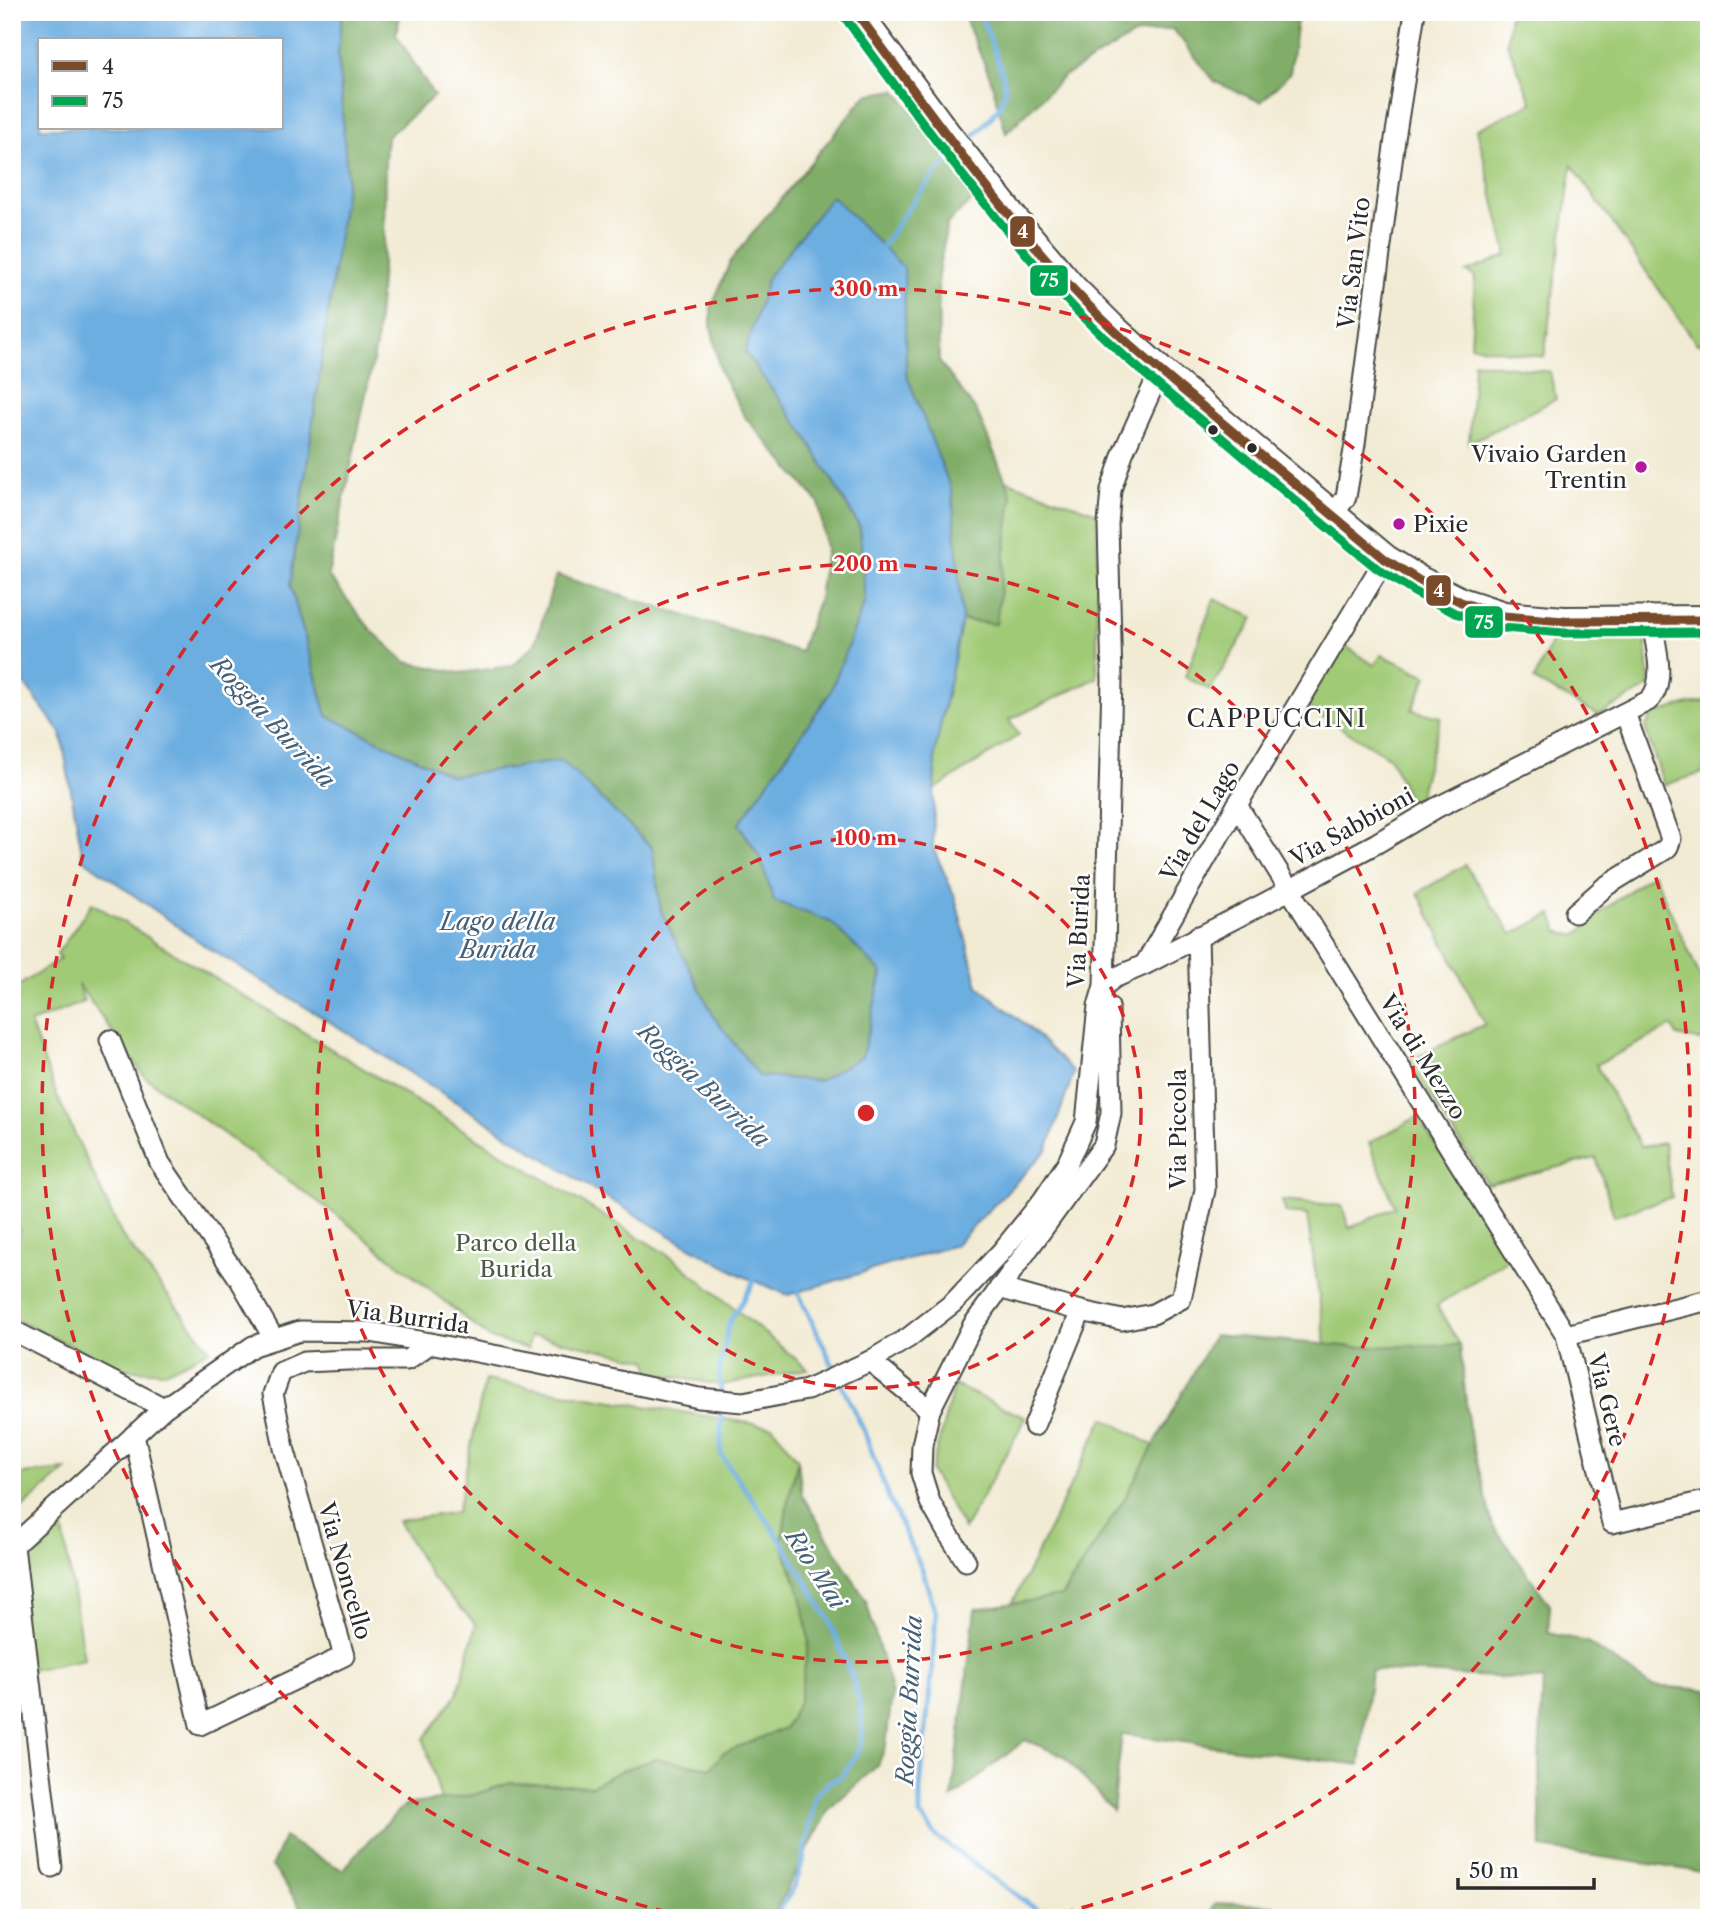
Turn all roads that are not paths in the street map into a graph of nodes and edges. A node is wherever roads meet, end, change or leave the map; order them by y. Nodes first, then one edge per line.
1 (856, 12) edge
2 (1415, 12) edge
3 (1160, 371) junction
4 (1333, 515) junction
5 (1385, 559) junction
6 (1651, 620) junction
7 (1709, 620) edge
8 (1625, 713) junction
9 (1237, 805) junction
10 (1290, 890) junction
11 (1575, 913) dead end
12 (1198, 936) junction
13 (1144, 965) junction
14 (1104, 986) junction
15 (110, 1040) dead end
16 (999, 1288) junction
17 (1709, 1300) edge
18 (1081, 1311) junction
19 (12, 1330) edge
20 (1566, 1335) junction
21 (274, 1339) junction
22 (431, 1343) junction
23 (870, 1361) junction
24 (821, 1384) joint
25 (164, 1408) junction
26 (930, 1410) junction
27 (1034, 1426) dead end
28 (134, 1435) junction
29 (1709, 1500) edge
30 (13, 1546) edge
31 (966, 1560) dead end
32 (52, 1867) dead end

1 - 3 main road
2 - 4 street, Via San Vito
3 - 4 main road
3 - 14 street, Via Burida
4 - 5 main road
5 - 6 main road
5 - 9 street, Via del Lago
6 - 7 main road
6 - 8 street, Via Sabbioni
8 - 10 street, Via Sabbioni
8 - 11 street
9 - 10 street, Via di Mezzo
9 - 13 street, Via del Lago
10 - 12 street, Via Sabbioni
10 - 20 street, Via di Mezzo
12 - 13 street, Via Sabbioni
12 - 18 street, Via Piccola
13 - 14 street, Via Sabbioni
14 - 16 street
14 - 23 street, Via Burida
15 - 21 street
16 - 18 street, Via Piccola
16 - 26 street
17 - 20 street, Via Gere
18 - 27 street
19 - 25 street
20 - 29 street, Via Gere
21 - 22 street, Via Burrida
21 - 25 street, Via Burrida
22 - 24 street, Via Burrida
22 - 28 street, Via Noncello
23 - 24 street, Via Burida
23 - 26 street
25 - 28 street, Via Burrida
26 - 31 street
28 - 30 street, Via Burrida
30 - 32 street, Via Burrida

